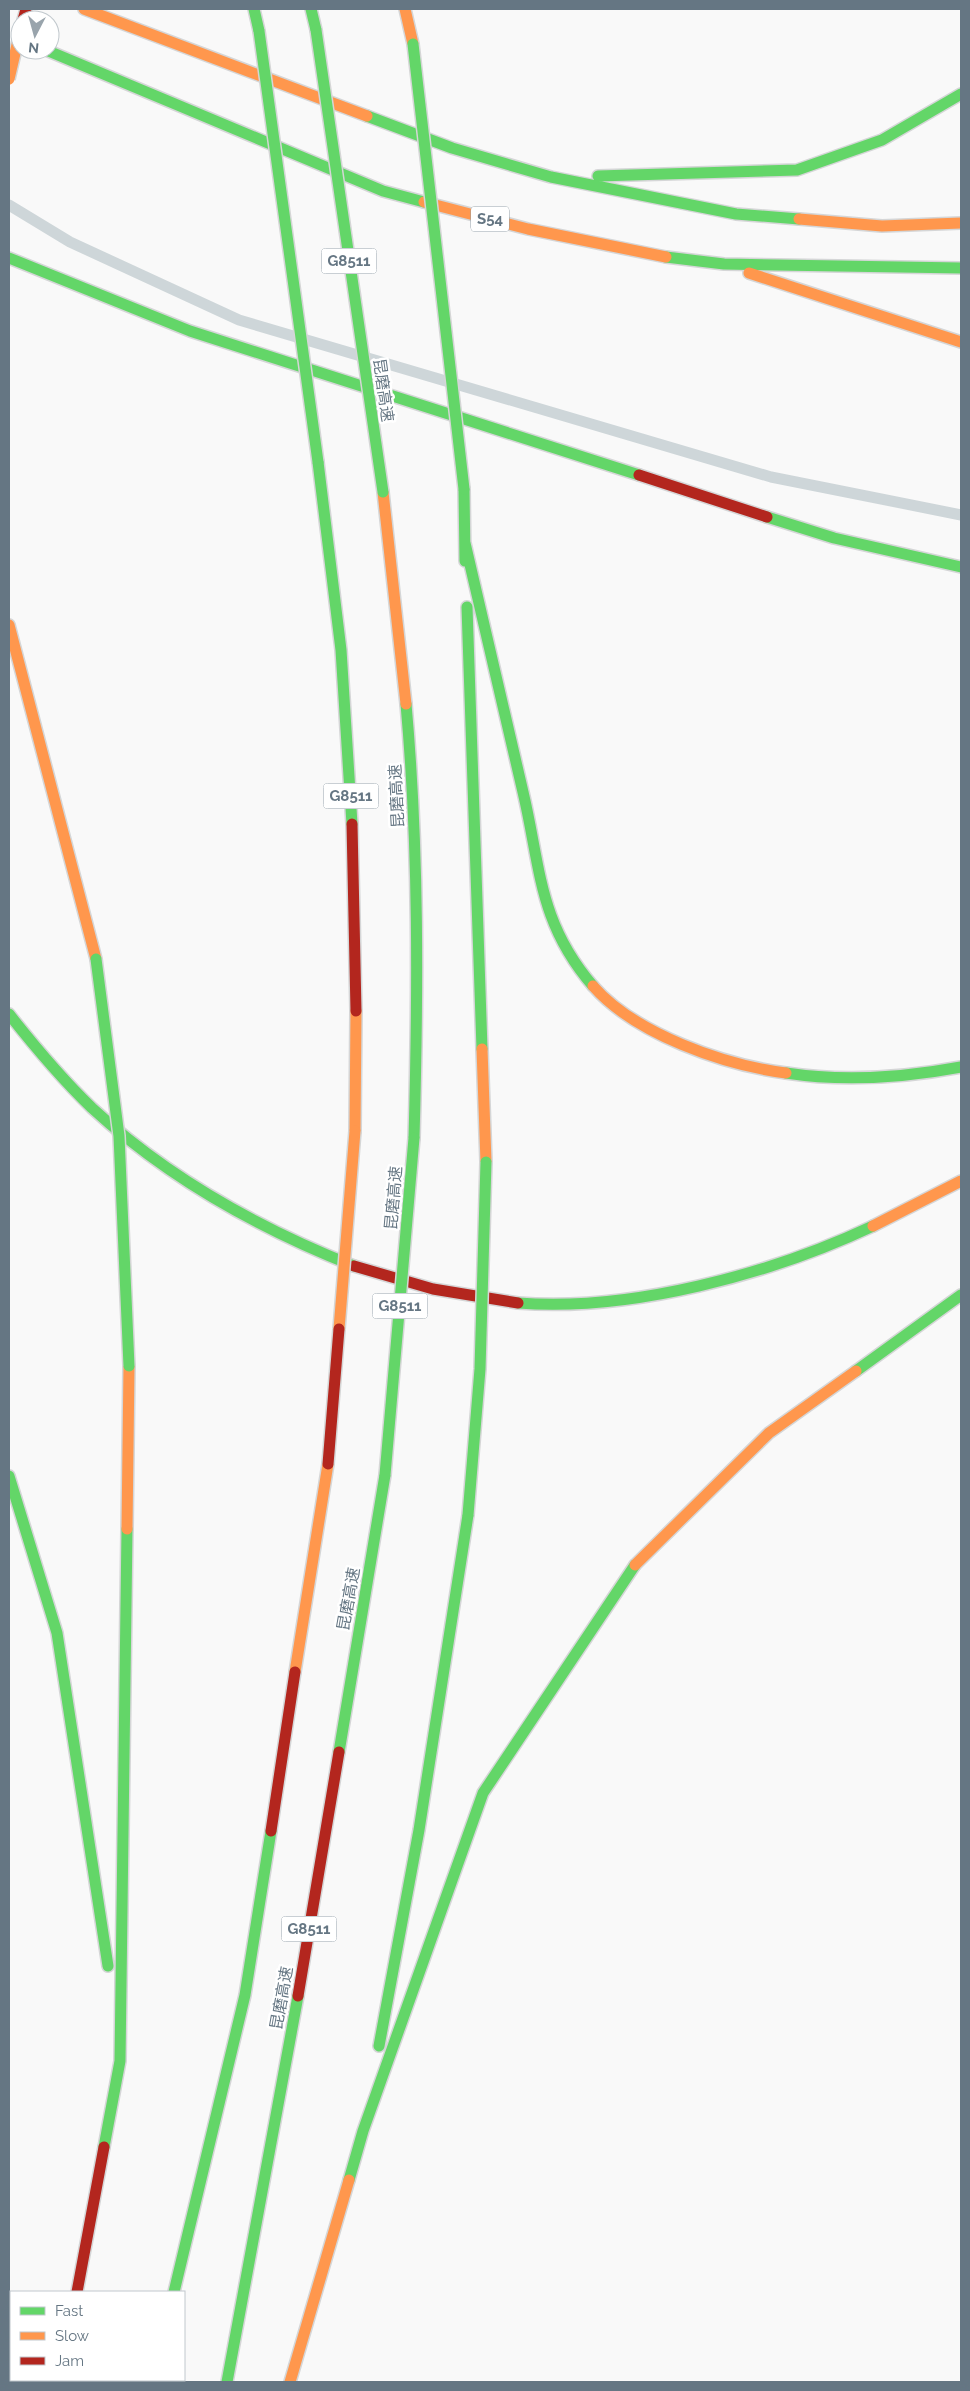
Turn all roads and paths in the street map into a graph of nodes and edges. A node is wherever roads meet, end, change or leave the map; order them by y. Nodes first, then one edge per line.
1 (84, 9) edge
2 (254, 9) edge
3 (311, 9) edge
4 (406, 9) edge
5 (60, 56) edge
6 (13, 60) edge
7 (9, 79) edge
8 (961, 94) edge
9 (551, 177) junction
10 (961, 223) edge
11 (9, 258) edge
12 (724, 264) junction
13 (961, 268) edge
14 (961, 342) edge
15 (464, 543) junction
16 (961, 567) edge
17 (9, 625) edge
18 (9, 1014) edge
19 (961, 1067) edge
20 (961, 1181) edge
21 (961, 1295) edge
22 (9, 1476) edge
23 (120, 2061) junction
24 (363, 2131) junction
25 (77, 2291) edge
26 (174, 2291) edge
27 (227, 2382) edge
28 (290, 2382) edge

1 - 9 main road
2 - 26 main road, G8511, bridge
3 - 27 main road, 昆磨高速 / G8511, bridge
4 - 15 main road, bridge
5 - 12 main road, S54
6 - 7 main road, bridge
8 - 9 main road
9 - 10 main road
11 - 16 main road
12 - 13 main road, S54
12 - 14 main road
15 - 19 main road
15 - 24 main road, bridge
17 - 23 main road, bridge
18 - 20 main road
21 - 24 main road
22 - 23 main road
23 - 25 main road
24 - 28 main road

